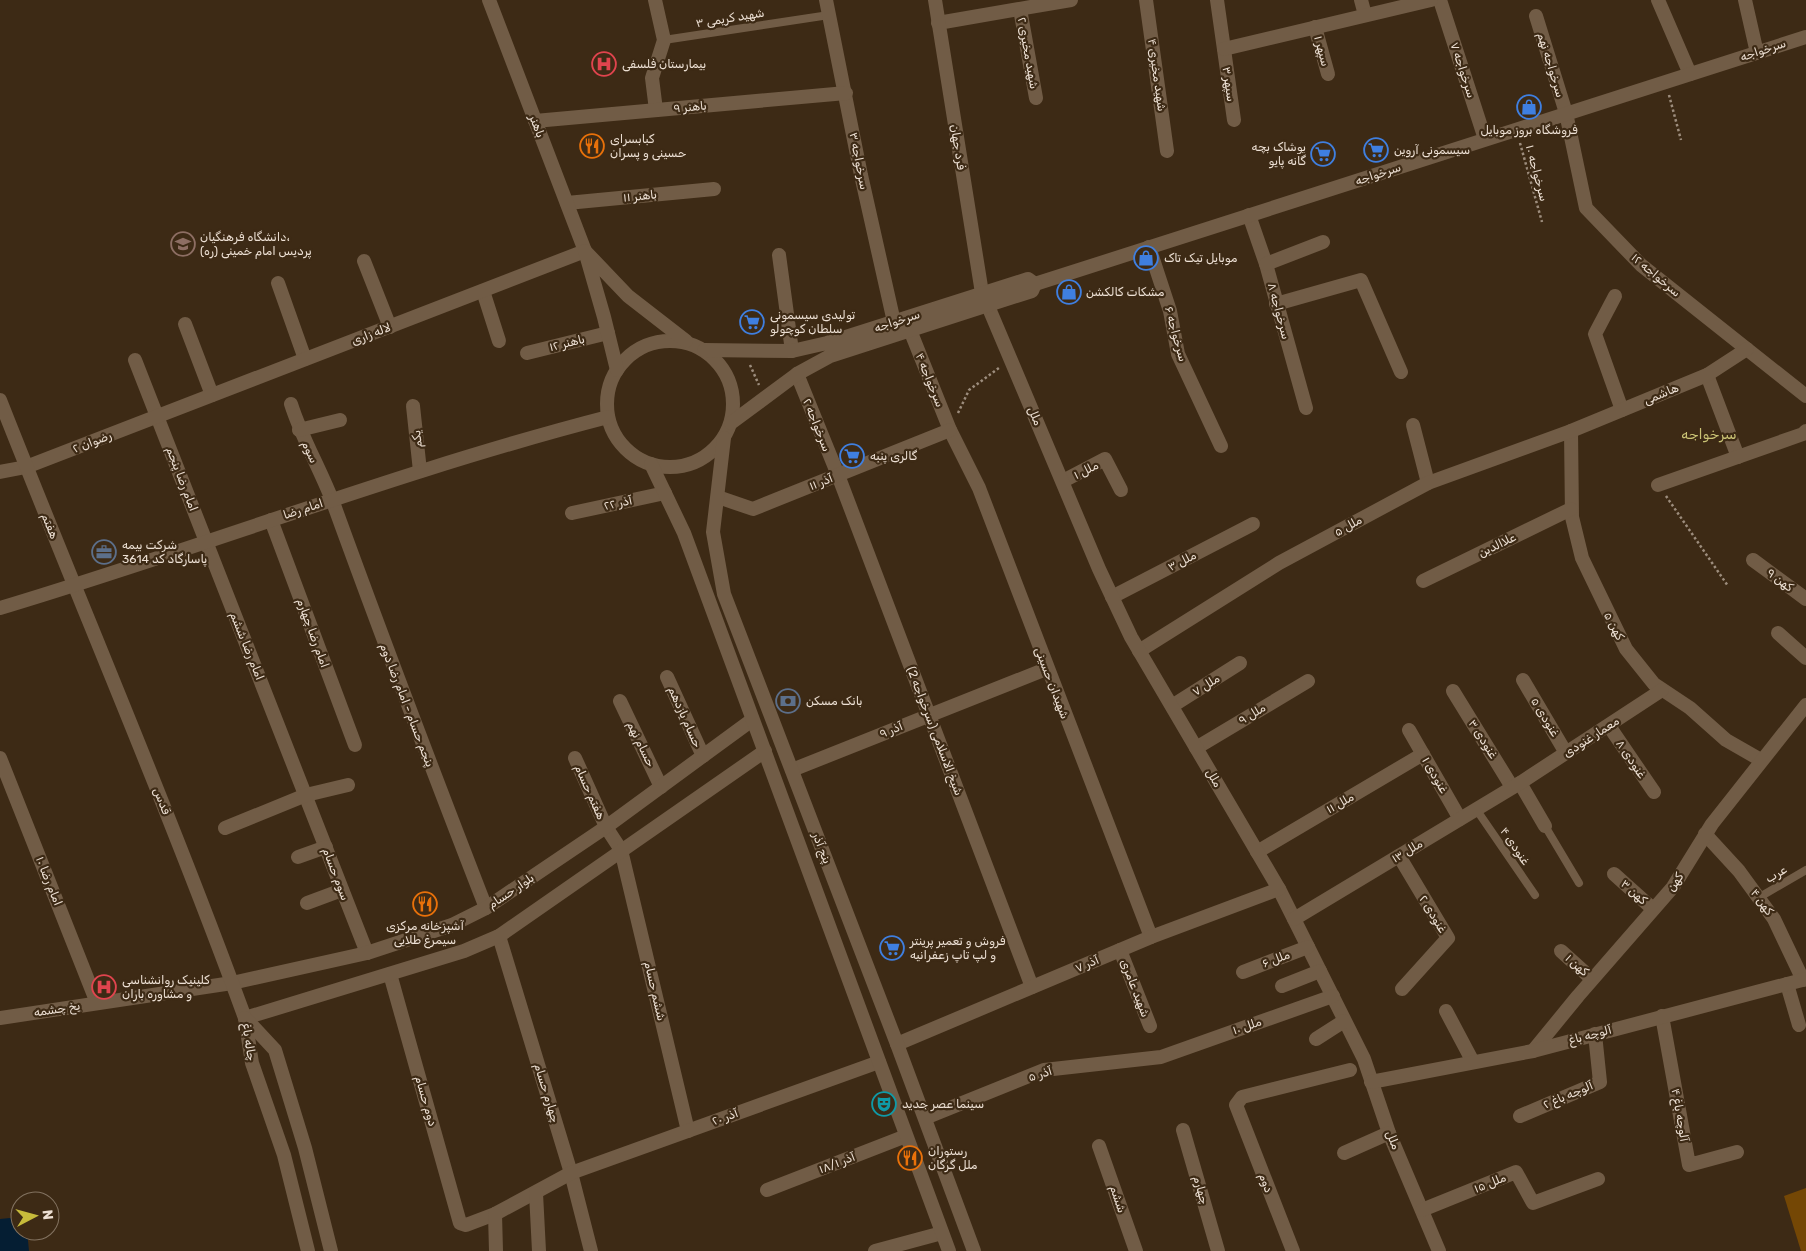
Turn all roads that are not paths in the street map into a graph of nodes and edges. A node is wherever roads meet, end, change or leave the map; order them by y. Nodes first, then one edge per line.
1 (489, 0) edge
2 (656, 0) edge
3 (826, 0) edge
4 (935, 0) edge
5 (1071, 0) edge
6 (1146, 0) edge
7 (1217, 0) edge
8 (1361, 0) edge
9 (1430, 0) edge
10 (1440, 0) edge
11 (1658, 0) edge
12 (1745, 0) edge
13 (1020, 8) junction
14 (829, 15) junction
15 (1365, 16) junction
16 (1536, 16) dead end
17 (938, 22) junction
18 (1316, 27) junction
19 (1806, 37) edge
20 (664, 40) junction
21 (1224, 49) junction
22 (1757, 53) junction
23 (1328, 74) dead end
24 (1690, 74) junction
25 (846, 93) junction
26 (1036, 98) dead end
27 (656, 110) junction
28 (1566, 113) junction
29 (1234, 120) dead end
30 (535, 121) junction
31 (1485, 139) junction
32 (1168, 151) dead end
33 (714, 189) dead end
34 (567, 203) junction
35 (1249, 215) junction
36 (1323, 242) dead end
37 (1149, 247) junction
38 (585, 251) junction
39 (779, 255) dead end
40 (364, 261) dead end
41 (1266, 264) junction
42 (278, 283) dead end
43 (482, 291) junction
44 (1615, 296) dead end
45 (985, 299) junction
46 (1276, 304) junction
47 (894, 322) junction
48 (186, 324) dead end
49 (390, 327) junction
50 (910, 330) junction
51 (608, 333) junction
52 (499, 341) dead end
53 (689, 343) junction
54 (1747, 349) junction
55 (704, 350) junction
56 (792, 351) junction
57 (527, 353) dead end
58 (305, 359) junction
59 (135, 360) dead end
60 (617, 370) junction
61 (1401, 372) dead end
62 (797, 374) junction
63 (1708, 375) junction
64 (212, 396) junction
65 (1806, 396) edge
66 (0, 400) edge
67 (291, 404) dead end
68 (413, 406) dead end
69 (1306, 408) dead end
70 (1622, 410) junction
71 (157, 417) junction
72 (608, 418) junction
73 (340, 420) dead end
74 (730, 423) junction
75 (1414, 425) dead end
76 (300, 430) junction
77 (950, 430) junction
78 (1806, 431) edge
79 (1571, 432) junction
80 (724, 438) junction
81 (1221, 446) dead end
82 (1738, 457) junction
83 (651, 464) junction
84 (26, 467) junction
85 (0, 472) edge
86 (420, 472) junction
87 (838, 475) junction
88 (1063, 482) junction
89 (1428, 483) junction
90 (1658, 485) road end
91 (1121, 490) dead end
92 (665, 493) junction
93 (718, 497) junction
94 (332, 500) junction
95 (1571, 509) junction
96 (572, 513) dead end
97 (271, 520) junction
98 (1253, 524) dead end
99 (206, 542) junction
100 (1753, 560) dead end
101 (1423, 581) dead end
102 (73, 586) junction
103 (1112, 597) junction
104 (1806, 600) edge
105 (0, 608) edge
106 (1778, 633) dead end
107 (1139, 651) junction
108 (1806, 658) edge
109 (1240, 663) dead end
110 (1046, 669) junction
111 (667, 677) dead end
112 (1523, 680) dead end
113 (1308, 681) dead end
114 (1662, 690) junction
115 (1453, 691) dead end
116 (620, 700) dead end
117 (1172, 706) junction
118 (1804, 712) edge
119 (929, 715) junction
120 (752, 720) junction
121 (1609, 726) junction
122 (1409, 730) dead end
123 (355, 746) dead end
124 (1196, 748) junction
125 (765, 751) junction
126 (1566, 753) junction
127 (1423, 754) junction
128 (702, 756) junction
129 (0, 758) edge
130 (575, 758) dead end
131 (1761, 760) junction
132 (792, 770) junction
133 (1516, 785) junction
134 (348, 786) dead end
135 (661, 787) junction
136 (1654, 792) dead end
137 (306, 795) junction
138 (1476, 809) junction
139 (1460, 819) junction
140 (1545, 826) joint
141 (606, 827) junction
142 (225, 828) dead end
143 (1705, 834) junction
144 (326, 847) junction
145 (621, 850) junction
146 (1257, 852) junction
147 (1399, 856) junction
148 (298, 857) dead end
149 (1806, 870) edge
150 (1614, 874) dead end
151 (1579, 882) dead end
152 (1279, 889) junction
153 (342, 890) junction
154 (1535, 895) dead end
155 (1758, 898) junction
156 (307, 903) dead end
157 (486, 908) junction
158 (1653, 909) junction
159 (1294, 919) junction
160 (499, 936) junction
161 (1151, 937) junction
162 (1308, 947) junction
163 (1120, 950) junction
164 (1562, 951) dead end
165 (366, 953) junction
166 (1320, 971) junction
167 (1243, 972) dead end
168 (390, 974) junction
169 (1592, 979) junction
170 (1804, 979) edge
171 (232, 983) junction
172 (1787, 984) junction
173 (1282, 986) dead end
174 (1032, 987) junction
175 (1402, 989) dead end
176 (1332, 996) junction
177 (97, 1003) junction
178 (1446, 1011) dead end
179 (1662, 1016) junction
180 (0, 1018) edge
181 (245, 1018) junction
182 (1344, 1021) junction
183 (1799, 1024) dead end
184 (1150, 1026) dead end
185 (1595, 1034) junction
186 (1316, 1039) dead end
187 (897, 1044) junction
188 (1533, 1051) junction
189 (1162, 1057) joint
190 (880, 1062) junction
191 (1473, 1062) junction
192 (1350, 1070) dead end
193 (1371, 1082) junction
194 (1520, 1116) dead end
195 (925, 1118) junction
196 (1183, 1130) dead end
197 (688, 1131) junction
198 (1390, 1133) junction
199 (906, 1136) junction
200 (1100, 1146) dead end
201 (1736, 1152) dead end
202 (1344, 1153) dead end
203 (572, 1174) junction
204 (1598, 1179) dead end
205 (767, 1190) dead end
206 (536, 1193) junction
207 (1422, 1210) junction
208 (495, 1214) junction
209 (466, 1225) joint
210 (942, 1233) junction
211 (308, 1251) edge
212 (331, 1251) edge
213 (496, 1251) edge
214 (539, 1251) edge
215 (590, 1251) edge
216 (875, 1251) edge
217 (949, 1251) edge
218 (974, 1251) edge
219 (1136, 1251) edge
220 (1218, 1251) edge
221 (1293, 1251) edge
222 (1439, 1251) edge

1 - 30 street, باهنر
2 - 20 street
3 - 14 street, سرخواجه ۳
4 - 17 street, فرد جهان
5 - 13 street
6 - 32 street, ۴ شهید مخیری
7 - 21 street, ۳ سپهر
8 - 15 street
9 - 15 street
10 - 31 street, سرخواجه ۷
11 - 24 street
12 - 22 street
13 - 17 street
13 - 26 street, ۲ شهید مخیری
14 - 20 lane, ۳ شهید کریمی
14 - 25 street, سرخواجه ۳
15 - 18 street
16 - 28 street, سرخواجه نهم
17 - 45 street, فرد جهان
18 - 21 street
18 - 23 street, ۱ سپهر
19 - 22 street, سرخواجه
20 - 27 street
21 - 29 street, ۳ سپهر
22 - 24 street, سرخواجه
24 - 28 street, سرخواجه
25 - 27 street, ۹ باهنر
25 - 47 street, سرخواجه ۳
27 - 30 street, ۹ باهنر
28 - 31 street, سرخواجه
28 - 54 street, ۱۲ سرخواجه
30 - 34 street, باهنر
31 - 35 street, سرخواجه
33 - 34 street, باهنر ۱۱
34 - 38 street, باهنر
35 - 37 street, سرخواجه
35 - 41 street, ۸ سرخواجه
36 - 41 street
37 - 45 street, سرخواجه
37 - 81 street, سرخواجه ۶
38 - 43 street, لاله زاری
38 - 51 street, باهنر
38 - 53 street, باهنر
39 - 56 street
40 - 49 street
41 - 46 street, ۸ سرخواجه
42 - 58 street
43 - 49 street, لاله زاری
43 - 52 street
44 - 70 street
45 - 47 street, سرخواجه
45 - 50 street, سرخواجه
45 - 88 street, ملل
46 - 61 street
46 - 69 street, ۸ سرخواجه
47 - 56 street, سرخواجه
48 - 64 street
49 - 58 street, لاله زاری
50 - 62 street, سرخواجه
50 - 77 street, سرخواجه ۴
51 - 57 street, ۱۲ باهنر
51 - 60 street, باهنر
53 - 55 street
53 - 60 street
54 - 63 street, هاشمی
54 - 65 street, ۱۲ سرخواجه
55 - 56 street, سرخواجه
55 - 74 street
58 - 64 street, لاله زاری
59 - 71 street, امام رضا پنجم
60 - 72 street
62 - 74 street, سرخواجه
62 - 87 street, سرخواجه ۲
63 - 70 street, هاشمی
63 - 82 street
64 - 71 street, لاله زاری
66 - 84 street, هفتم
67 - 76 street, سوم
68 - 86 street, یکم
70 - 79 street, هاشمی
71 - 84 street, ۲ رضوان
71 - 99 street, امام رضا پنجم
72 - 83 street
72 - 86 street, امام رضا
73 - 76 street
74 - 80 street
75 - 89 street
76 - 94 street, سوم
77 - 87 street, آذر ۱۱
77 - 110 street, شهیدان حسینی
78 - 82 street
79 - 89 street, ملل ۵
79 - 95 street, ۵ کهن
80 - 83 street
80 - 93 street, پنج آذر
82 - 90 street
83 - 92 street, پنج آذر
84 - 85 street, ۲ رضوان
84 - 102 street, هفتم
86 - 94 street, امام رضا
87 - 93 street, آذر ۱۱
87 - 119 street, شیخ الاسلامی (سرخواجه 2)
88 - 91 street, ملل ۱
88 - 103 street, ملل
89 - 107 street, ملل ۵
92 - 96 street, ۲۲ آذر
92 - 120 street, پنج آذر
93 - 132 street, پنج آذر
94 - 97 street, امام رضا
94 - 157 street, پنجم حسام - امام رضا دوم
95 - 101 street, علاالدین
95 - 114 street, ۵ کهن
97 - 99 street, امام رضا
97 - 123 street, امام رضا چهارم
98 - 103 street, ملل ۳
99 - 102 street, امام رضا
99 - 137 street, امام رضا ششم
100 - 104 street, ۹ کهن
102 - 105 street, امام رضا
102 - 171 street, قدس
103 - 107 street, ملل
106 - 108 street
107 - 117 street, ملل
109 - 117 street, ۷ ملل
110 - 119 street, ۹ آذر
110 - 161 street, شهیدان حسینی
111 - 128 street, حسام یازدهم
112 - 126 street, ۵ غنودی
113 - 124 street, ملل ۹
114 - 121 street, معمار غنودی
114 - 131 street, ۵ کهن
115 - 133 street, ۳ غنودی
116 - 135 street, حسام نهم
117 - 124 street, ملل
118 - 131 street, کهن
119 - 132 street, ۹ آذر
119 - 174 street, شیخ الاسلامی (سرخواجه 2)
120 - 125 street, پنج آذر
120 - 128 street, بلوار حسام
121 - 126 street, معمار غنودی
121 - 136 street, ۸ غنودی
122 - 127 street, ۱ غنودی
124 - 146 street, ملل
125 - 145 street
125 - 190 street, پنج آذر
126 - 133 street, معمار غنودی
127 - 139 street, ۱ غنودی
127 - 146 street, ۱۱ ملل
128 - 135 street, بلوار حسام
129 - 177 street, امام رضا ۱۰
130 - 141 street, هفتم حسام
131 - 143 street, کهن
132 - 187 street, پنج آذر
133 - 138 street, ملل ۱۳
133 - 140 street, ۳ غنودی
134 - 137 street
135 - 141 street, بلوار حسام
137 - 142 street
137 - 144 street, سوم حسام
138 - 139 street, ملل ۱۳
138 - 154 lane, ۴ غنودی
139 - 147 street, ملل ۱۳
140 - 151 lane
141 - 145 street, هفتم حسام
141 - 157 street, بلوار حسام
143 - 155 street, ۴ کهن
143 - 158 street, کهن
144 - 148 street
144 - 153 street, سوم حسام
145 - 160 street
145 - 197 street, ششم حسام
146 - 152 street, ملل
147 - 159 street, ملل ۱۳
147 - 175 street, ۲ غنودی
149 - 155 lane, عرب
150 - 158 street, ۳ کهن
152 - 159 street, ملل
152 - 161 street, آذر ۷
153 - 156 street
153 - 165 street, سوم حسام
155 - 170 street, ۴ کهن
157 - 165 street, بلوار حسام
158 - 169 street, کهن
159 - 162 street, ملل
160 - 168 street
160 - 203 street, چهارم حسام
161 - 163 street, آذر ۷
162 - 166 street, ملل
162 - 167 street, ۶ ملل
163 - 174 street, آذر ۷
163 - 184 street, شهید عامری
164 - 169 street, ۱ کهن
165 - 171 street, بلوار حسام
166 - 173 street
166 - 176 street, ملل
168 - 181 street
168 - 209 street, دوم حسام
169 - 188 street, کهن
170 - 172 street, آلوچه باغ
171 - 177 street, یخ چشمه
171 - 181 street, قدس
172 - 179 street, آلوچه باغ
172 - 183 street
174 - 187 street, آذر ۷
176 - 182 street, ملل
176 - 189 street, ۱۰ ملل
177 - 180 street, یخ چشمه
178 - 191 street
179 - 185 street, آلوچه باغ
179 - 201 street, ۴ آلوچه باغ
181 - 211 street, چاله باغ
181 - 212 street, چاله باغ
182 - 186 street
182 - 193 street, ملل
185 - 188 street, آلوچه باغ
185 - 194 street, ۲ آلوچه باغ
187 - 195 street, پنج آذر
188 - 191 street, آلوچه باغ
189 - 195 street, آذر ۵
190 - 197 street, ۲۰ آذر
190 - 199 street, پنج آذر
191 - 193 street, آلوچه باغ
192 - 221 street, دوم
193 - 198 street, ملل
195 - 218 street, پنج آذر
196 - 220 street, چهارم
197 - 203 street, ۲۰ آذر
198 - 202 street
198 - 207 street, ملل
199 - 205 street, ۱۸/۱ آذر
199 - 210 street, پنج آذر
200 - 219 street, ششم
203 - 206 street, ۲۰ آذر
203 - 215 street, چهارم حسام
204 - 207 street, ملل ۱۵
206 - 208 street, ۲۰ آذر
206 - 214 street
207 - 222 street, ملل
208 - 209 street, ۲۰ آذر
208 - 213 street
210 - 216 street
210 - 217 street, پنج آذر

